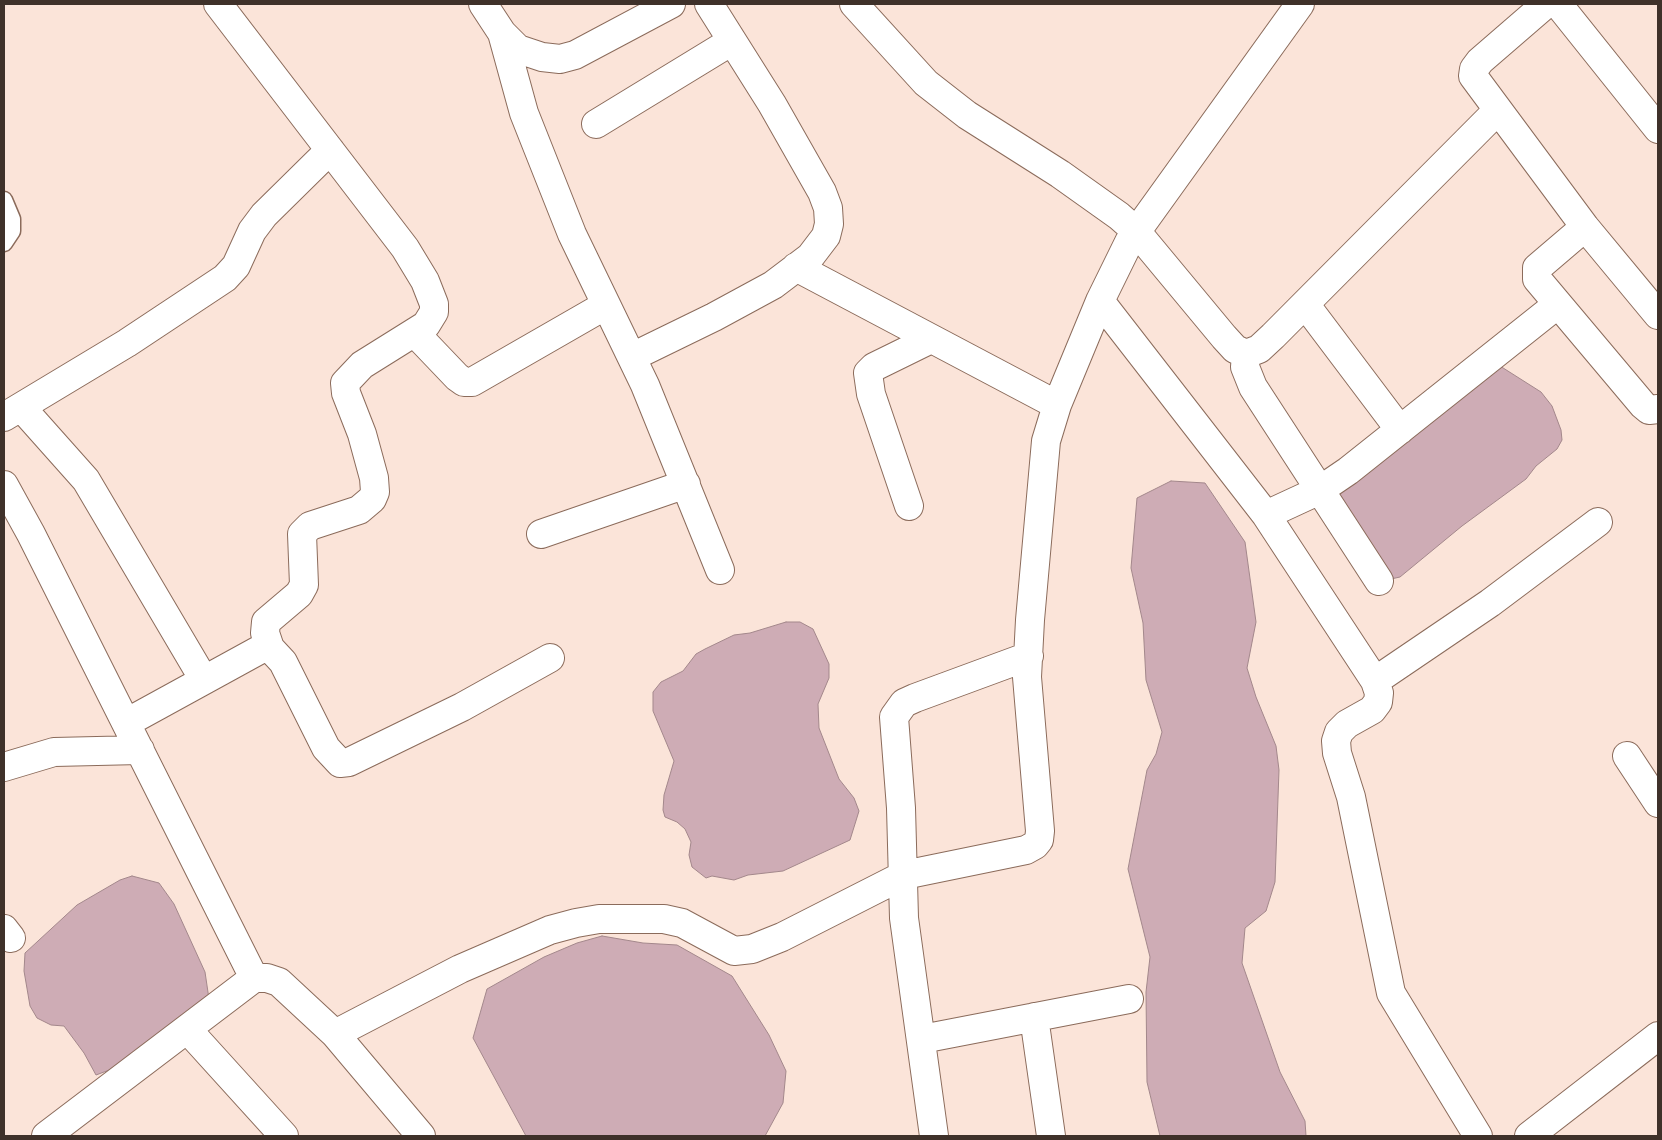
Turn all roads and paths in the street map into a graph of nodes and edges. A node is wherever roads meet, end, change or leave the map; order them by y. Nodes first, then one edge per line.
1 (218, 4) edge
2 (483, 4) edge
3 (671, 4) edge
4 (709, 4) edge
5 (854, 4) edge
6 (1300, 4) edge
7 (1546, 4) edge
8 (1558, 4) edge
9 (502, 33) junction
10 (732, 41) junction
11 (1498, 110) junction
12 (596, 124) dead end
13 (1658, 129) edge
14 (330, 150) junction
15 (4, 200) edge
16 (1585, 227) junction
17 (1136, 231) junction
18 (4, 243) edge
19 (796, 267) junction
20 (1100, 301) junction
21 (1305, 304) junction
22 (1558, 304) junction
23 (606, 305) junction
24 (1658, 315) edge
25 (415, 333) junction
26 (931, 339) junction
27 (1246, 354) junction
28 (632, 357) junction
29 (1057, 405) junction
30 (1658, 409) edge
31 (12, 412) edge
32 (1400, 430) junction
33 (4, 484) edge
34 (686, 484) junction
35 (1320, 490) junction
36 (909, 506) dead end
37 (1266, 515) junction
38 (1598, 522) dead end
39 (12, 523) edge
40 (542, 534) dead end
41 (720, 570) dead end
42 (1379, 581) dead end
43 (270, 648) junction
44 (1029, 656) junction
45 (550, 658) dead end
46 (204, 680) junction
47 (1375, 681) junction
48 (126, 723) junction
49 (140, 750) junction
50 (1627, 756) dead end
51 (4, 767) edge
52 (1657, 800) edge
53 (904, 875) junction
54 (254, 978) junction
55 (1129, 999) dead end
56 (1034, 1017) junction
57 (187, 1029) junction
58 (335, 1034) junction
59 (1658, 1036) edge
60 (922, 1039) junction
61 (46, 1136) edge
62 (284, 1136) edge
63 (421, 1136) edge
64 (934, 1136) edge
65 (1051, 1136) edge
66 (1478, 1136) edge
67 (1529, 1136) edge

1 - 14 street
2 - 9 street
3 - 9 street
4 - 10 street
5 - 17 street
6 - 17 street
7 - 11 street
8 - 13 street
9 - 23 street
10 - 12 street
10 - 19 street
11 - 16 street
11 - 21 street
14 - 25 street
14 - 31 street
15 - 18 lane
16 - 22 street
16 - 24 street
17 - 20 street
17 - 27 street
19 - 26 street
19 - 28 street
20 - 29 street
20 - 37 street
21 - 27 street
21 - 32 street
22 - 30 street
22 - 32 street
23 - 25 street
23 - 28 street
25 - 43 street
26 - 29 street
26 - 36 street
27 - 35 street
28 - 34 street
29 - 44 street
31 - 46 street
32 - 35 street
33 - 39 street
34 - 40 street
34 - 41 street
35 - 37 street
35 - 42 street
37 - 47 street
38 - 47 street
39 - 48 street
43 - 45 street
43 - 46 street
44 - 53 street
44 - 53 street
46 - 48 street
47 - 66 street
48 - 49 street
49 - 51 street
49 - 54 street
50 - 52 street
53 - 58 street
53 - 60 street
54 - 57 street
54 - 58 street
55 - 56 street
56 - 60 street
56 - 65 street
57 - 61 street
57 - 62 street
58 - 63 street
59 - 67 street
60 - 64 street

